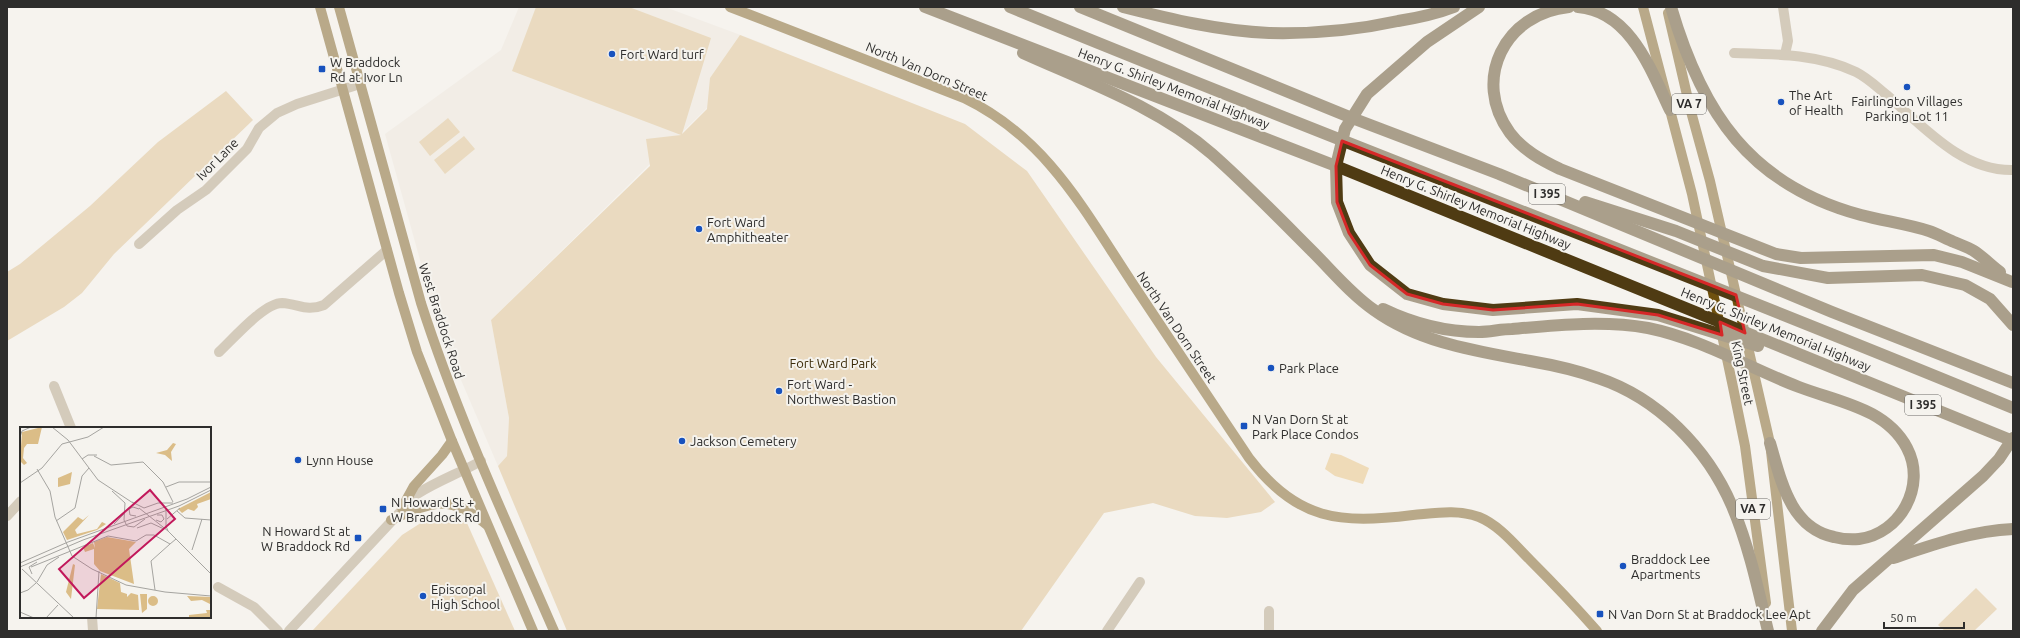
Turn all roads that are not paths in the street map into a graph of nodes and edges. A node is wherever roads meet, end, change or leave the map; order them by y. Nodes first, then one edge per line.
1 (320, 7) edge
2 (339, 7) edge
3 (730, 7) edge
4 (922, 7) edge
5 (925, 7) edge
6 (1010, 7) edge
7 (1080, 7) edge
8 (1123, 7) edge
9 (1454, 7) edge
10 (1479, 7) edge
11 (1569, 7) edge
12 (1578, 7) edge
13 (1643, 7) edge
14 (1666, 7) edge
15 (1671, 7) edge
16 (1783, 7) edge
17 (1734, 53) dead end
18 (1785, 54) junction
19 (360, 84) junction
20 (342, 89) junction
21 (1670, 110) junction
22 (2013, 170) edge
23 (1498, 174) junction
24 (139, 244) dead end
25 (387, 250) junction
26 (2013, 282) edge
27 (1351, 290) junction
28 (2013, 325) edge
29 (219, 352) dead end
30 (1833, 369) junction
31 (2013, 383) edge
32 (54, 386) dead end
33 (2013, 408) edge
34 (71, 427) edge
35 (2013, 438) edge
36 (452, 441) junction
37 (2013, 442) edge
38 (1770, 443) junction
39 (481, 461) junction
40 (465, 470) junction
41 (20, 502) edge
42 (402, 508) junction
43 (8, 514) edge
44 (391, 520) junction
45 (488, 527) junction
46 (2013, 529) edge
47 (1886, 560) junction
48 (1140, 582) dead end
49 (218, 587) dead end
50 (1268, 611) dead end
51 (92, 618) edge
52 (93, 631) edge
53 (278, 631) edge
54 (288, 631) edge
55 (533, 631) edge
56 (554, 631) edge
57 (1107, 631) edge
58 (1269, 631) edge
59 (1597, 631) edge
60 (1769, 631) edge
61 (1792, 631) edge
62 (1822, 631) edge

1 - 20 main road
2 - 19 main road, West Braddock Road
3 - 59 main road, North Van Dorn Street
4 - 27 highway
5 - 30 highway, Henry G. Shirley Memorial Highway / I 395
6 - 33 highway
7 - 23 highway, I 395
8 - 9 highway
10 - 30 highway
11 - 26 highway
12 - 21 highway
13 - 21 main road, King Street / VA 7
14 - 38 main road, King Street / VA 7
15 - 26 highway
16 - 18 street
17 - 18 street
18 - 22 street
19 - 20 street, Ivor Lane
19 - 39 main road, West Braddock Road
20 - 24 street, Ivor Lane
20 - 25 main road
21 - 60 main road, King Street / VA 7
23 - 28 highway
23 - 31 highway, I 395
25 - 29 street
25 - 36 main road
27 - 38 highway
27 - 60 highway
30 - 37 highway, Henry G. Shirley Memorial Highway / I 395
32 - 34 street
35 - 47 highway
36 - 40 main road
36 - 42 main road
38 - 61 main road, King Street / VA 7
39 - 40 street
39 - 56 main road, West Braddock Road
40 - 42 street
40 - 45 main road
41 - 43 street
42 - 44 street
44 - 45 main road
44 - 54 street
45 - 55 main road
46 - 47 highway
47 - 62 highway
48 - 57 street
49 - 53 street
50 - 58 street
51 - 52 street

